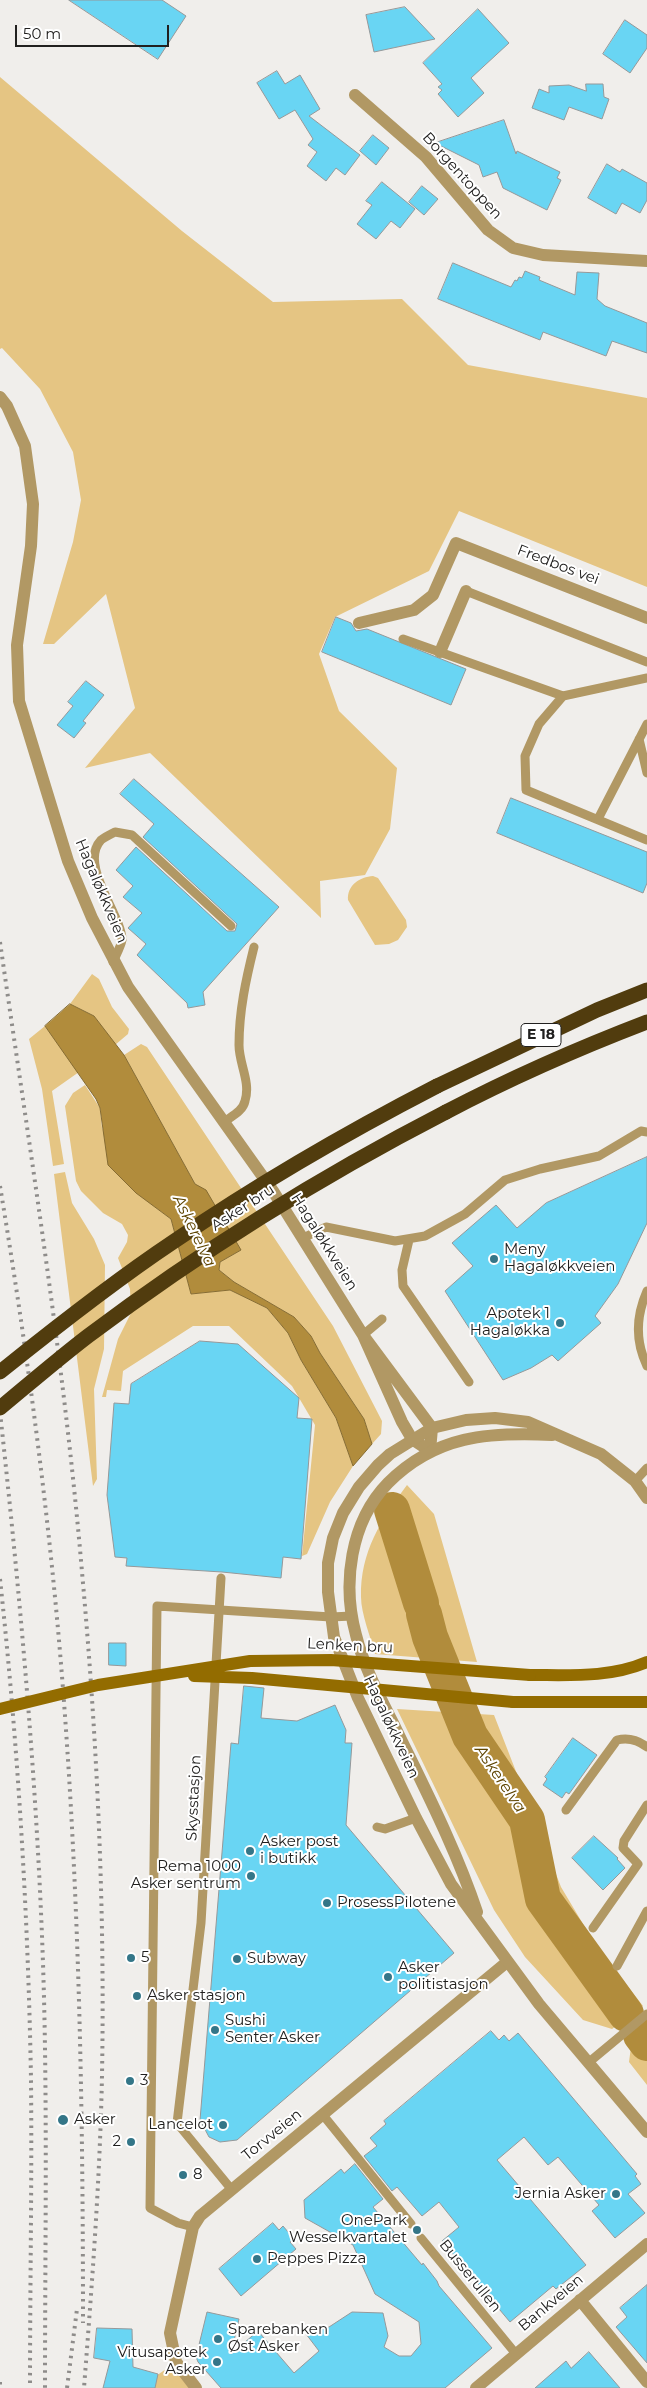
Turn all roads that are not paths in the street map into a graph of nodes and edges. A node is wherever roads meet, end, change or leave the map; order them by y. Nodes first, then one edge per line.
1 (355, 95) dead end
2 (647, 261) edge
3 (0, 397) edge
4 (466, 591) joint
5 (647, 618) edge
6 (359, 623) dead end
7 (403, 639) dead end
8 (440, 652) junction
9 (647, 662) edge
10 (647, 678) edge
11 (563, 696) junction
12 (647, 724) edge
13 (639, 739) junction
14 (647, 773) edge
15 (598, 819) junction
16 (647, 840) edge
17 (231, 926) dead end
18 (254, 946) dead end
19 (113, 962) junction
20 (647, 990) edge
21 (647, 1022) edge
22 (224, 1122) junction
23 (647, 1132) edge
24 (302, 1238) junction
25 (409, 1240) junction
26 (647, 1291) edge
27 (382, 1319) dead end
28 (363, 1335) junction
29 (646, 1362) edge
30 (0, 1372) edge
31 (469, 1382) dead end
32 (0, 1408) edge
33 (432, 1428) junction
34 (562, 1436) junction
35 (412, 1440) junction
36 (430, 1451) junction
37 (647, 1468) edge
38 (635, 1481) junction
39 (647, 1498) edge
40 (221, 1578) dead end
41 (218, 1609) junction
42 (331, 1616) junction
43 (352, 1616) junction
44 (647, 1662) edge
45 (169, 1675) junction
46 (647, 1702) edge
47 (0, 1709) edge
48 (647, 1747) edge
49 (647, 1805) edge
50 (566, 1810) dead end
51 (416, 1818) junction
52 (377, 1827) dead end
53 (647, 1911) edge
54 (480, 1922) junction
55 (593, 1928) dead end
56 (507, 1962) junction
57 (617, 1966) dead end
58 (647, 2014) edge
59 (588, 2063) junction
60 (323, 2115) junction
61 (647, 2132) edge
62 (232, 2190) junction
63 (411, 2224) dead end
64 (193, 2227) junction
65 (421, 2238) dead end
66 (647, 2244) edge
67 (580, 2300) junction
68 (516, 2354) junction
69 (647, 2382) edge
70 (196, 2388) edge
71 (476, 2388) edge

1 - 2 street, Borgentoppen
3 - 19 street, Hagaløkkveien
4 - 8 street
4 - 9 lane
5 - 6 street, Fredbos vei
7 - 8 lane
8 - 11 lane
10 - 11 lane
11 - 15 lane
12 - 13 lane
13 - 14 lane
13 - 15 lane
15 - 16 lane
17 - 19 lane
18 - 22 lane
19 - 22 street, Hagaløkkveien
20 - 30 highway, Asker bru / E 18, bridge
21 - 32 highway, Asker bru / E 18, bridge
22 - 24 street, Hagaløkkveien
23 - 25 lane
24 - 25 lane
24 - 28 street, Hagaløkkveien
25 - 31 lane
26 - 29 lane
27 - 28 lane
28 - 33 street, Hagaløkkveien
28 - 35 street, Hagaløkkveien
33 - 34 street, Hagaløkkveien
33 - 35 street, Hagaløkkveien
33 - 36 street
34 - 36 street, Hagaløkkveien
34 - 38 street, Hagaløkkveien
35 - 36 street
35 - 42 street, Hagaløkkveien
36 - 43 street, Hagaløkkveien
37 - 38 lane
38 - 39 street, Hagaløkkveien
40 - 41 lane, Skysstasjon
41 - 42 lane
41 - 62 lane, Skysstasjon
41 - 64 lane
42 - 43 lane
42 - 51 street, Hagaløkkveien
43 - 54 street, Hagaløkkveien
44 - 45 main road, Lenken bru, bridge
45 - 46 main road, Lenken bru, bridge
45 - 47 main road, Lenken bru, bridge
48 - 50 lane
49 - 55 lane
51 - 52 lane
51 - 54 street, Hagaløkkveien
53 - 57 lane
54 - 56 street, Hagaløkkveien
56 - 59 street, Hagaløkkveien
56 - 60 street, Torvveien
58 - 59 lane
59 - 61 street, Hagaløkkveien
60 - 62 street, Torvveien
60 - 63 lane
62 - 64 street, Torvveien
64 - 70 street, Torvveien
65 - 68 lane, Busserullen
66 - 67 street, Bankveien
67 - 68 street, Bankveien
67 - 69 street
68 - 71 street, Bankveien

